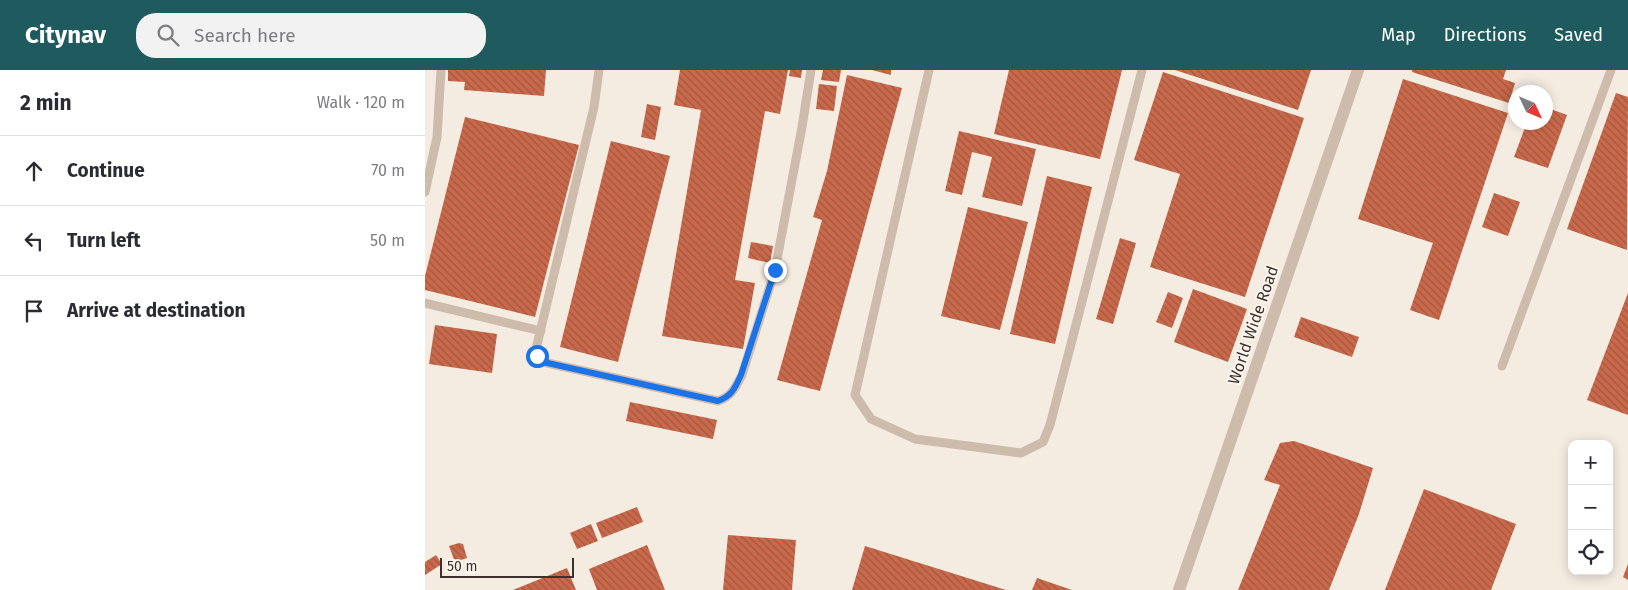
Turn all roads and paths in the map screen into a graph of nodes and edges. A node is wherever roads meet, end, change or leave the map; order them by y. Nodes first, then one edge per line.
1 (441, 70) edge
2 (599, 70) edge
3 (811, 70) edge
4 (929, 70) edge
5 (1142, 70) edge
6 (1358, 70) edge
7 (1611, 70) edge
8 (425, 192) edge
9 (425, 303) edge
10 (541, 331) junction
11 (1502, 366) dead end
12 (1179, 590) edge

1 - 8 lane
2 - 10 lane
3 - 10 lane
4 - 5 lane
6 - 12 street, World Wide Road
7 - 11 lane
9 - 10 lane

